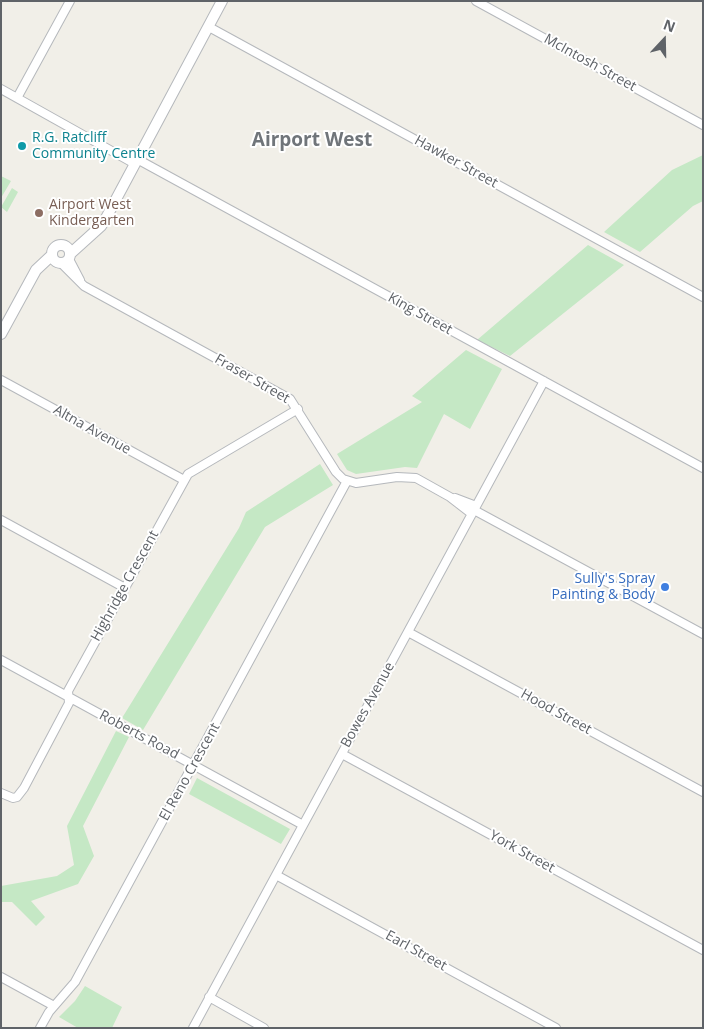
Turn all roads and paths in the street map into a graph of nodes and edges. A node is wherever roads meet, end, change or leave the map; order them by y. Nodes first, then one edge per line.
1 (70, 1) edge
2 (222, 1) edge
3 (476, 1) edge
4 (209, 27) junction
5 (1, 89) edge
6 (17, 98) junction
7 (703, 125) edge
8 (136, 162) junction
9 (62, 257) junction
10 (703, 297) edge
11 (1, 334) edge
12 (1, 380) edge
13 (544, 382) junction
14 (298, 409) junction
15 (703, 468) edge
16 (184, 480) junction
17 (348, 481) junction
18 (474, 510) junction
19 (1, 520) edge
20 (125, 588) junction
21 (408, 632) junction
22 (703, 634) edge
23 (1, 660) edge
24 (68, 697) junction
25 (342, 754) junction
26 (194, 765) junction
27 (703, 792) edge
28 (1, 793) edge
29 (303, 825) junction
30 (276, 875) junction
31 (703, 950) edge
32 (1, 977) edge
33 (209, 997) junction
34 (54, 1006) junction
35 (40, 1028) edge
36 (192, 1028) edge
37 (264, 1028) edge
38 (556, 1028) edge

1 - 6 street
2 - 4 street
3 - 7 street, McIntosh Street
4 - 8 street
4 - 10 street, Hawker Street
5 - 6 street, King Street
6 - 8 street, King Street
8 - 9 street
8 - 13 street, King Street
9 - 11 street
9 - 14 street, Fraser Street
12 - 16 street, Altna Avenue
13 - 15 street, King Street
13 - 18 street, Bowes Avenue
14 - 16 street, Highridge Crescent
14 - 17 street, Fraser Street
16 - 20 street, Highridge Crescent
17 - 18 street
17 - 26 street, El Reno Crescent
18 - 21 street, Bowes Avenue
18 - 22 street
19 - 20 street
20 - 24 street, Highridge Crescent
21 - 25 street, Bowes Avenue
21 - 27 street, Hood Street
23 - 24 street, Roberts Road
24 - 26 street, Roberts Road
24 - 28 street, Highridge Crescent
25 - 29 street, Bowes Avenue
25 - 31 street, York Street
26 - 29 street, Roberts Road
26 - 34 street, El Reno Crescent
29 - 30 street, Bowes Avenue
30 - 33 street, Bowes Avenue
30 - 38 street, Earl Street
32 - 34 street
33 - 36 street, Bowes Avenue
33 - 37 street
34 - 35 street, El Reno Crescent

